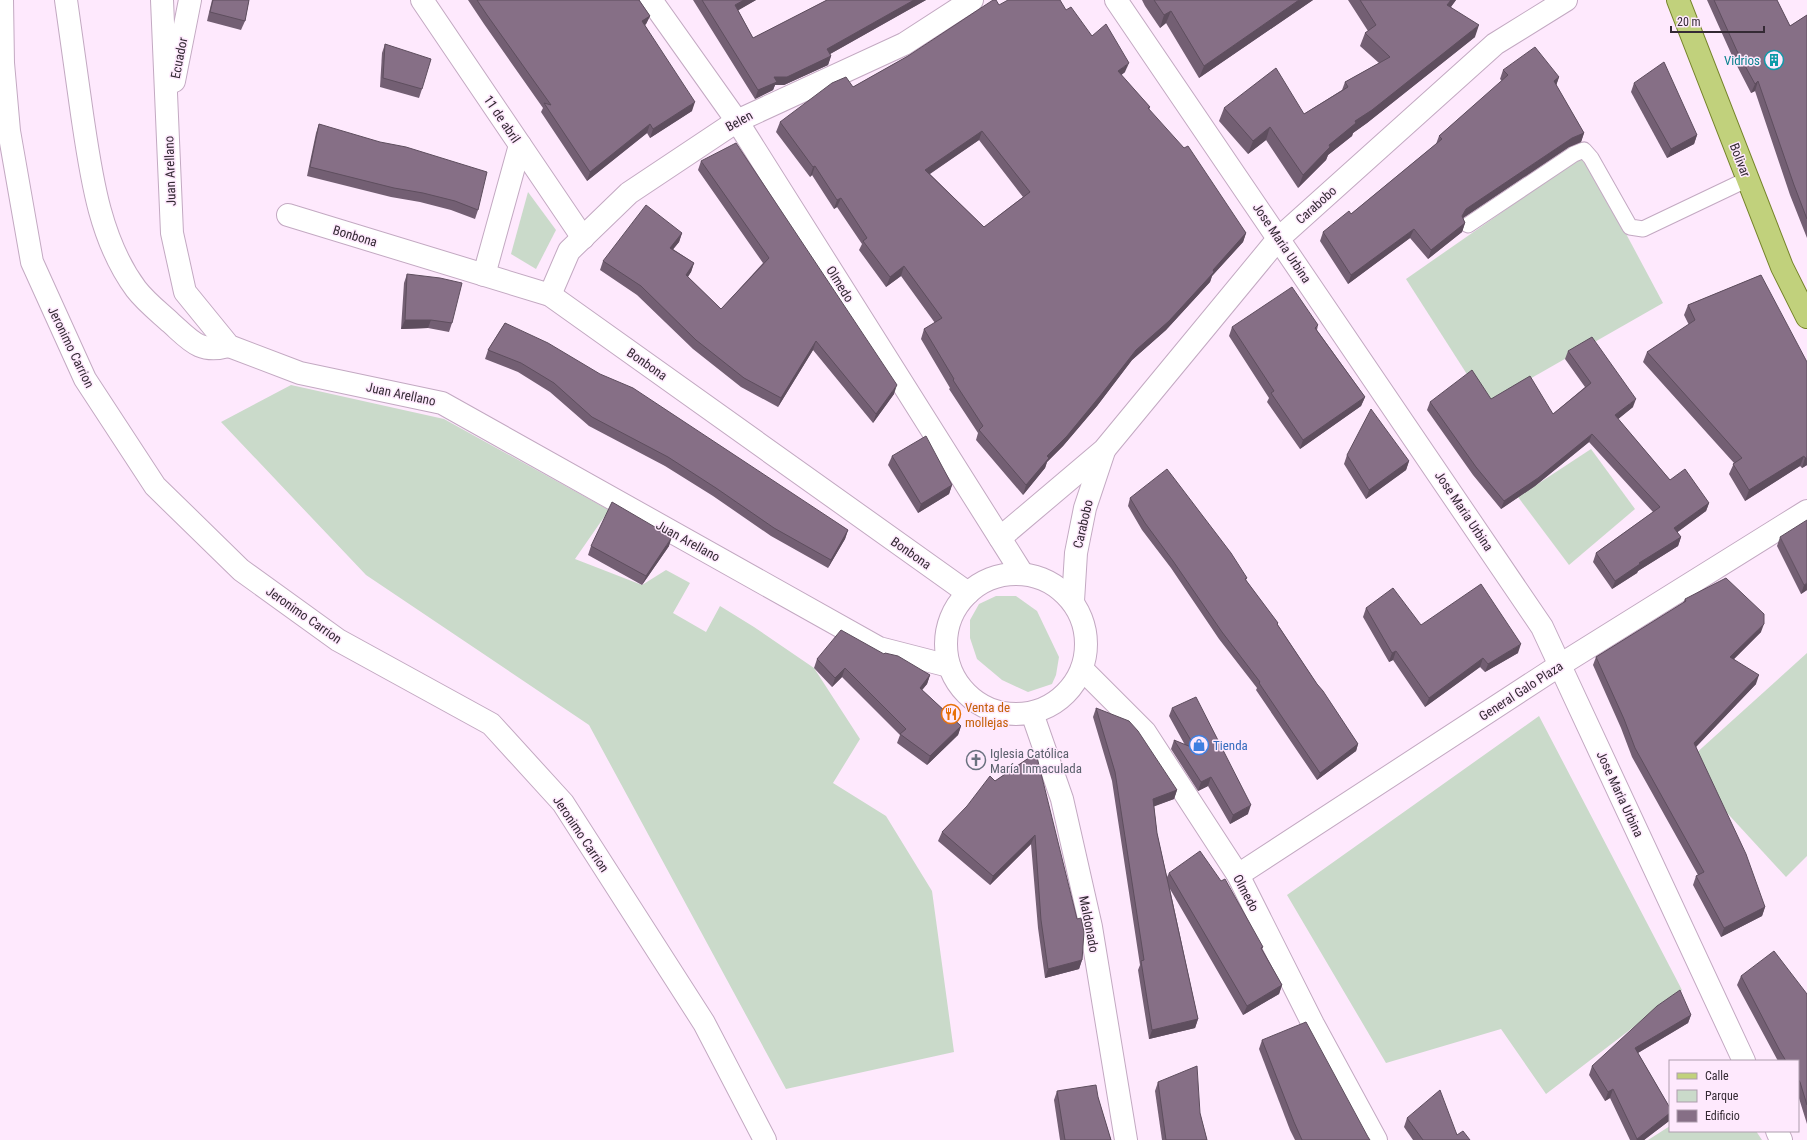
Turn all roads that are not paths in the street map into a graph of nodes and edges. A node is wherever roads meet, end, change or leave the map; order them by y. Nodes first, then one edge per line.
1 (2, 0) edge
2 (66, 0) edge
3 (162, 0) edge
4 (190, 0) edge
5 (422, 0) edge
6 (651, 0) edge
7 (972, 0) edge
8 (1116, 0) edge
9 (1566, 0) edge
10 (1678, 0) edge
11 (168, 115) junction
12 (737, 121) junction
13 (520, 145) junction
14 (1748, 179) junction
15 (288, 215) dead end
16 (1468, 226) dead end
17 (583, 238) junction
18 (1278, 239) junction
19 (484, 275) junction
20 (550, 295) junction
21 (1807, 318) edge
22 (229, 346) junction
23 (1104, 450) junction
24 (1807, 511) edge
25 (1000, 538) junction
26 (1022, 573) junction
27 (968, 593) junction
28 (1073, 601) junction
29 (1560, 665) junction
30 (949, 666) junction
31 (1082, 669) junction
32 (1032, 713) junction
33 (1238, 875) junction
34 (1744, 1060) edge
35 (765, 1140) edge
36 (1126, 1140) edge
37 (1376, 1140) edge

1 - 35 street, Jeronimo Carrion
2 - 22 street
3 - 11 street, Juan Arellano
4 - 11 street, Ecuador
5 - 13 street, 11 de abril
6 - 12 street, Olmedo
7 - 12 street, Belen
8 - 18 street, Jose Maria Urbina
9 - 18 street, Carabobo
10 - 14 main road, Bolivar
11 - 22 street, Juan Arellano
12 - 17 street, Belen
12 - 25 street, Olmedo
13 - 17 street, 11 de abril
13 - 19 street
14 - 16 lane
14 - 21 main road, Bolivar
15 - 19 street, Bonbona
17 - 20 street, Belen
18 - 23 street, Carabobo
18 - 29 street, Jose Maria Urbina
19 - 20 street, Bonbona
20 - 27 street, Bonbona
22 - 30 street, Juan Arellano
23 - 25 street, Carabobo
23 - 28 street, Carabobo
24 - 29 street, General Galo Plaza
25 - 26 street, Olmedo
26 - 27 street
26 - 28 street
27 - 30 street
28 - 31 street
29 - 33 street, General Galo Plaza
29 - 34 street, Jose Maria Urbina
30 - 32 street
31 - 32 street
31 - 33 street, Olmedo
32 - 36 street, Maldonado
33 - 37 street, Olmedo

